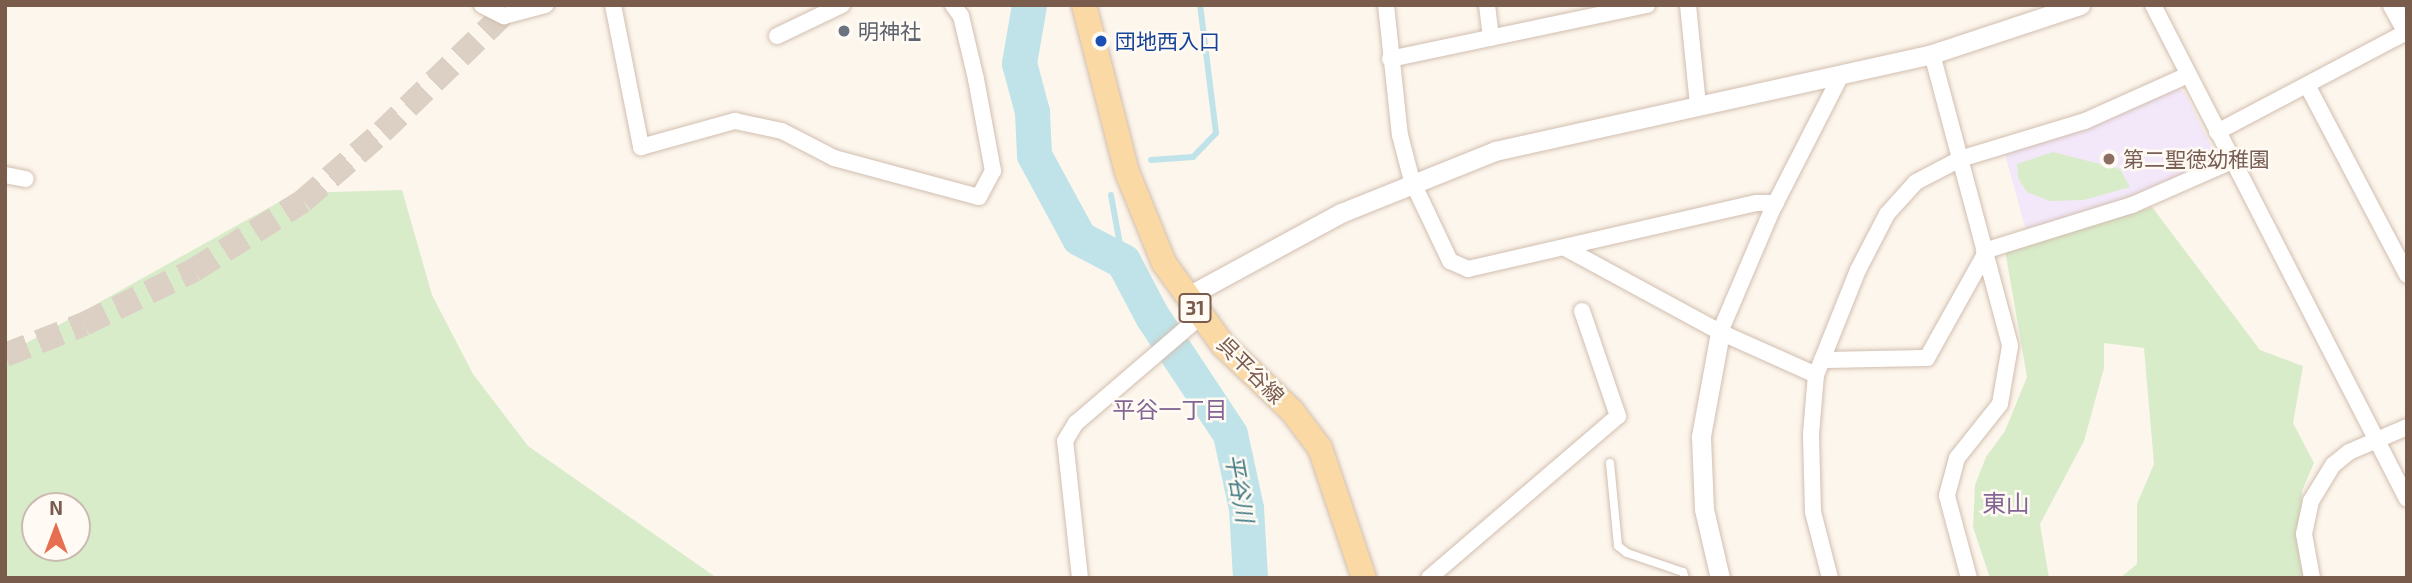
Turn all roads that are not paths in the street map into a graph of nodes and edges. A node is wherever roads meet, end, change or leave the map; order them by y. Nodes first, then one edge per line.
1 (482, 5) edge
2 (546, 5) edge
3 (613, 5) edge
4 (842, 5) edge
5 (953, 5) edge
6 (1084, 5) edge
7 (1386, 5) edge
8 (1487, 5) edge
9 (1647, 5) edge
10 (1688, 5) edge
11 (2080, 5) edge
12 (2152, 5) edge
13 (2392, 5) edge
14 (1589, 11) edge
15 (2407, 32) edge
16 (777, 36) dead end
17 (1491, 38) junction
18 (1932, 54) junction
19 (1390, 59) junction
20 (2188, 75) junction
21 (1840, 77) junction
22 (2307, 85) junction
23 (1698, 105) junction
24 (2217, 132) junction
25 (1960, 159) junction
26 (2232, 161) junction
27 (5, 175) edge
28 (26, 179) dead end
29 (1412, 181) junction
30 (1776, 203) junction
31 (1567, 249) junction
32 (1984, 254) junction
33 (2407, 275) edge
34 (1194, 306) junction
35 (1582, 310) dead end
36 (1720, 332) junction
37 (1819, 368) junction
38 (2407, 427) edge
39 (2378, 441) junction
40 (1609, 463) dead end
41 (2407, 499) edge
42 (1080, 578) edge
43 (1364, 578) edge
44 (1429, 578) edge
45 (1685, 578) edge
46 (1720, 578) edge
47 (1830, 578) edge
48 (1969, 578) edge
49 (2312, 578) edge

1 - 2 street
3 - 5 street
4 - 16 street
6 - 34 main road, 呉平谷線 / 31
7 - 19 street
8 - 17 street
9 - 14 street
10 - 23 street
11 - 18 street
12 - 20 street
13 - 15 street
14 - 17 street
15 - 22 street
17 - 19 street
18 - 21 street
18 - 25 street
19 - 29 street
20 - 24 street
20 - 25 street
21 - 23 street
21 - 30 street
22 - 24 street
22 - 33 street
23 - 29 street
24 - 26 street
25 - 32 street
25 - 37 street
26 - 32 street
26 - 39 street
27 - 28 street
29 - 31 street
29 - 34 street
30 - 31 street
30 - 36 street
31 - 36 street
32 - 37 street
32 - 48 street
34 - 42 street
34 - 43 main road, 呉平谷線 / 31
35 - 44 street
36 - 37 street
36 - 46 street
37 - 47 street
38 - 39 street
39 - 41 street
39 - 49 street
40 - 45 lane

